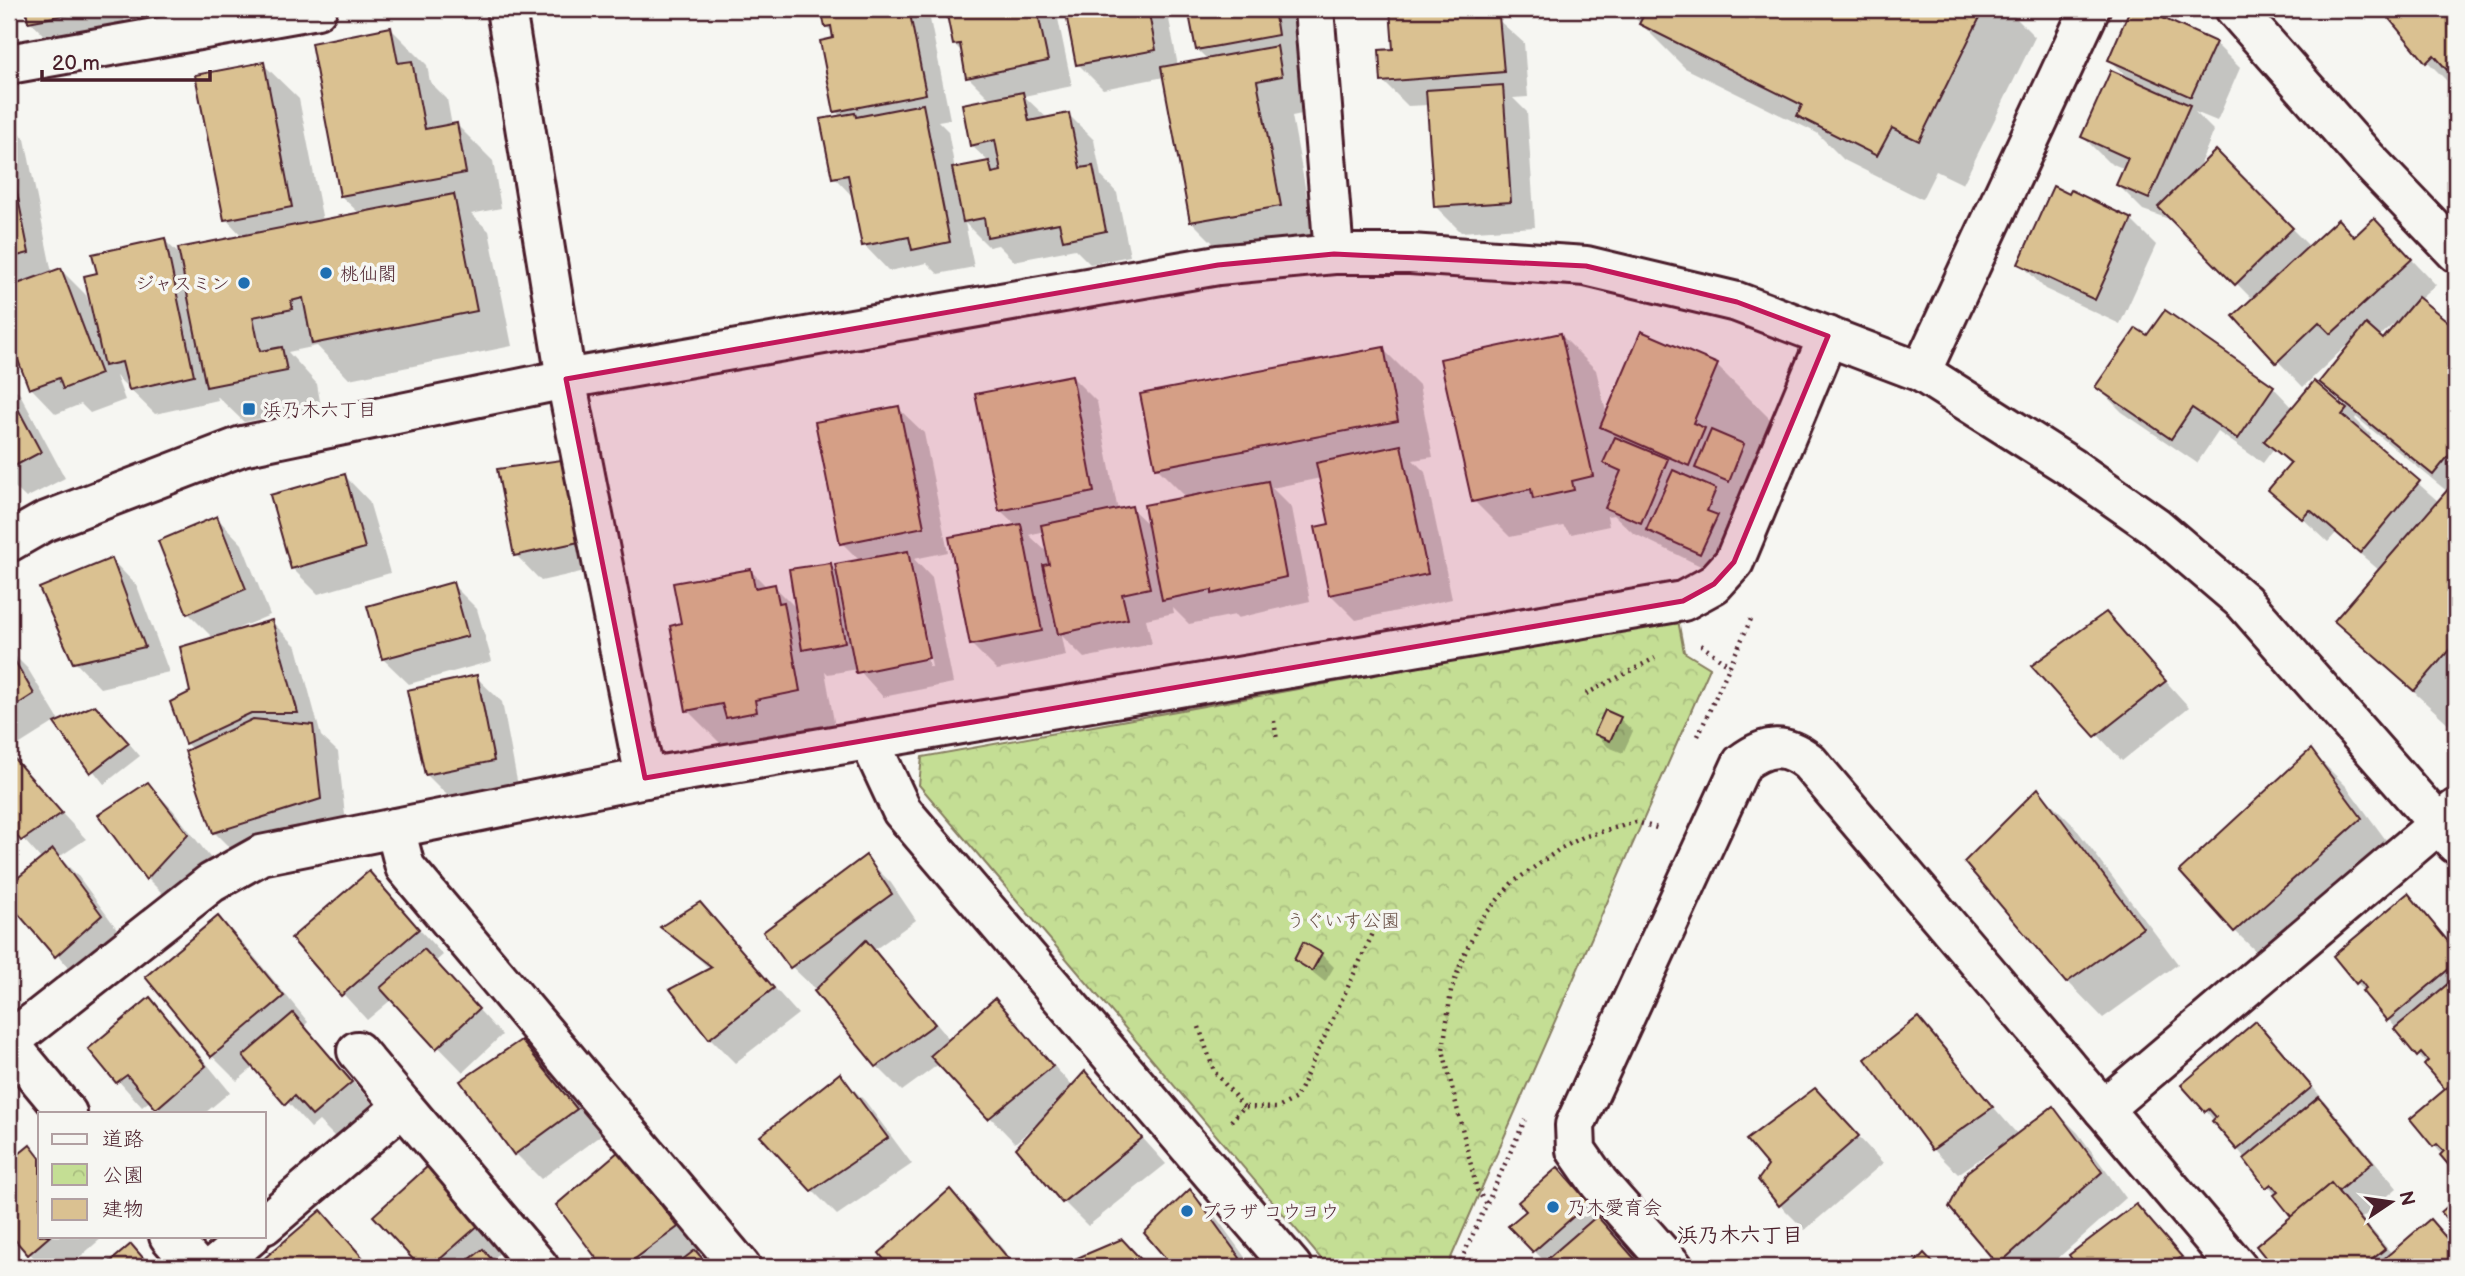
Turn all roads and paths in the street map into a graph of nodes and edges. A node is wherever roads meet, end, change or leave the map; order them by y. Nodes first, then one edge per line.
1 (317, 9) edge
2 (506, 9) edge
3 (1314, 9) edge
4 (2091, 9) edge
5 (2235, 9) edge
6 (9, 64) edge
7 (2456, 252) edge
8 (1334, 254) junction
9 (1828, 336) junction
10 (1921, 372) junction
11 (566, 379) junction
12 (9, 542) edge
13 (1657, 657) dead end
14 (1586, 694) dead end
15 (1272, 709) dead end
16 (869, 740) junction
17 (1277, 740) dead end
18 (645, 778) junction
19 (2451, 826) edge
20 (395, 828) junction
21 (1657, 828) dead end
22 (1381, 916) dead end
23 (1199, 1027) dead end
24 (9, 1043) edge
25 (357, 1051) dead end
26 (403, 1106) junction
27 (1244, 1107) junction
28 (2103, 1109) junction
29 (66, 1112) edge
30 (1198, 1158) junction
31 (1487, 1204) dead end
32 (266, 1222) edge
33 (171, 1238) edge
34 (249, 1238) edge
35 (196, 1267) edge
36 (214, 1267) edge
37 (539, 1267) edge
38 (741, 1267) edge
39 (1292, 1267) edge
40 (1673, 1267) edge
41 (2237, 1267) edge

1 - 6 street
2 - 11 street
3 - 8 street
4 - 10 street
5 - 7 street
8 - 9 street
8 - 11 street
9 - 10 street
9 - 16 street
10 - 19 street
11 - 12 street
11 - 18 street
13 - 14 path
15 - 17 path
16 - 18 street
16 - 30 street
18 - 20 street
19 - 28 street
20 - 24 street
20 - 38 street
21 - 31 path
22 - 27 path
23 - 27 path
24 - 29 street
25 - 26 street
26 - 32 street
26 - 37 street
27 - 30 path
28 - 40 street
28 - 41 street
30 - 39 street
33 - 35 street
34 - 36 street

